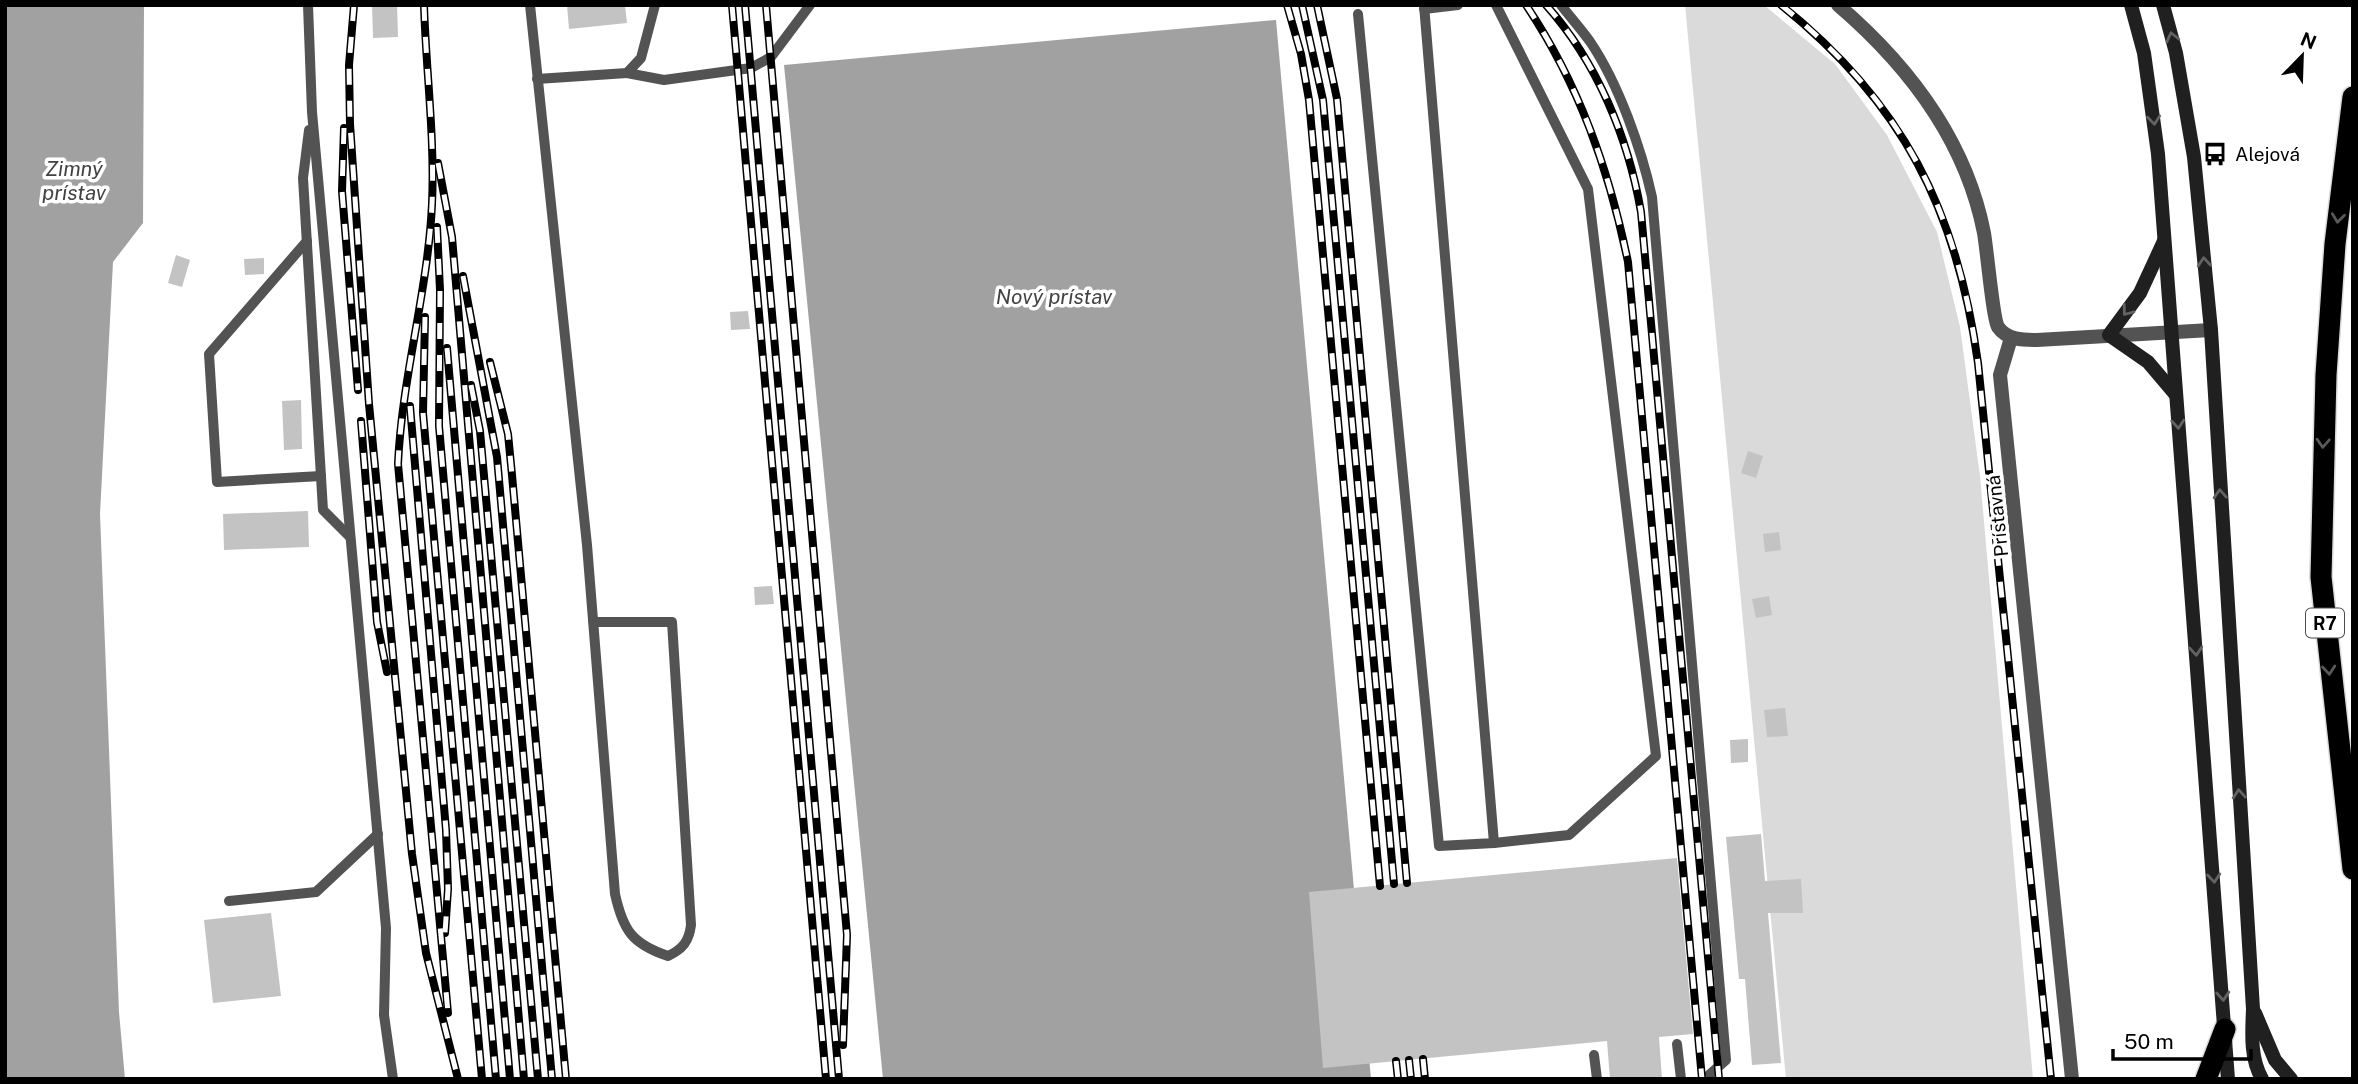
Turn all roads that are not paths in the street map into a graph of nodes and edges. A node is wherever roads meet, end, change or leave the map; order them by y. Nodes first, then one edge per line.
1 (308, 5) edge
2 (530, 5) edge
3 (655, 5) edge
4 (810, 5) edge
5 (1458, 5) edge
6 (1496, 5) edge
7 (1561, 5) edge
8 (1838, 5) edge
9 (2131, 5) edge
10 (2164, 5) edge
11 (1424, 7) edge
12 (1358, 14) dead end
13 (627, 73) junction
14 (537, 79) junction
15 (2353, 97) edge
16 (312, 112) junction
17 (307, 241) junction
18 (2164, 241) junction
19 (2211, 330) junction
20 (2173, 331) junction
21 (2109, 335) junction
22 (2011, 338) junction
23 (2176, 396) junction
24 (321, 476) junction
25 (351, 537) junction
26 (593, 622) junction
27 (378, 834) junction
28 (1494, 843) junction
29 (2353, 869) edge
30 (229, 901) dead end
31 (2253, 1009) junction
32 (2225, 1029) junction
33 (1677, 1044) dead end
34 (1594, 1055) dead end
35 (393, 1079) edge
36 (1597, 1079) edge
37 (1681, 1079) edge
38 (1710, 1079) edge
39 (2072, 1079) edge
40 (2206, 1079) edge
41 (2228, 1079) edge
42 (2262, 1079) edge
43 (2291, 1079) edge

1 - 16 lane
2 - 14 lane
3 - 13 lane
4 - 13 lane
5 - 11 lane
6 - 28 lane
7 - 38 lane
8 - 22 street
9 -> 18 main road
19 -> 10 main road
11 - 28 lane
12 - 28 lane
13 - 14 lane
14 - 26 lane
15 -> 29 highway, R7
16 - 17 lane
16 - 25 lane
17 - 24 lane
17 - 24 lane
18 - 20 main road
18 -> 21 main road
19 - 20 street
31 -> 19 main road
20 - 21 street
20 - 23 main road
21 - 22 street
21 - 23 main road
22 - 39 street, Prístavná
23 -> 32 main road
24 - 25 lane
25 - 27 lane
26 - 26 lane
27 - 30 lane
27 - 35 lane
31 - 42 main road
31 - 43 main road
32 - 40 highway
32 - 41 main road
33 - 37 lane
34 - 36 lane

